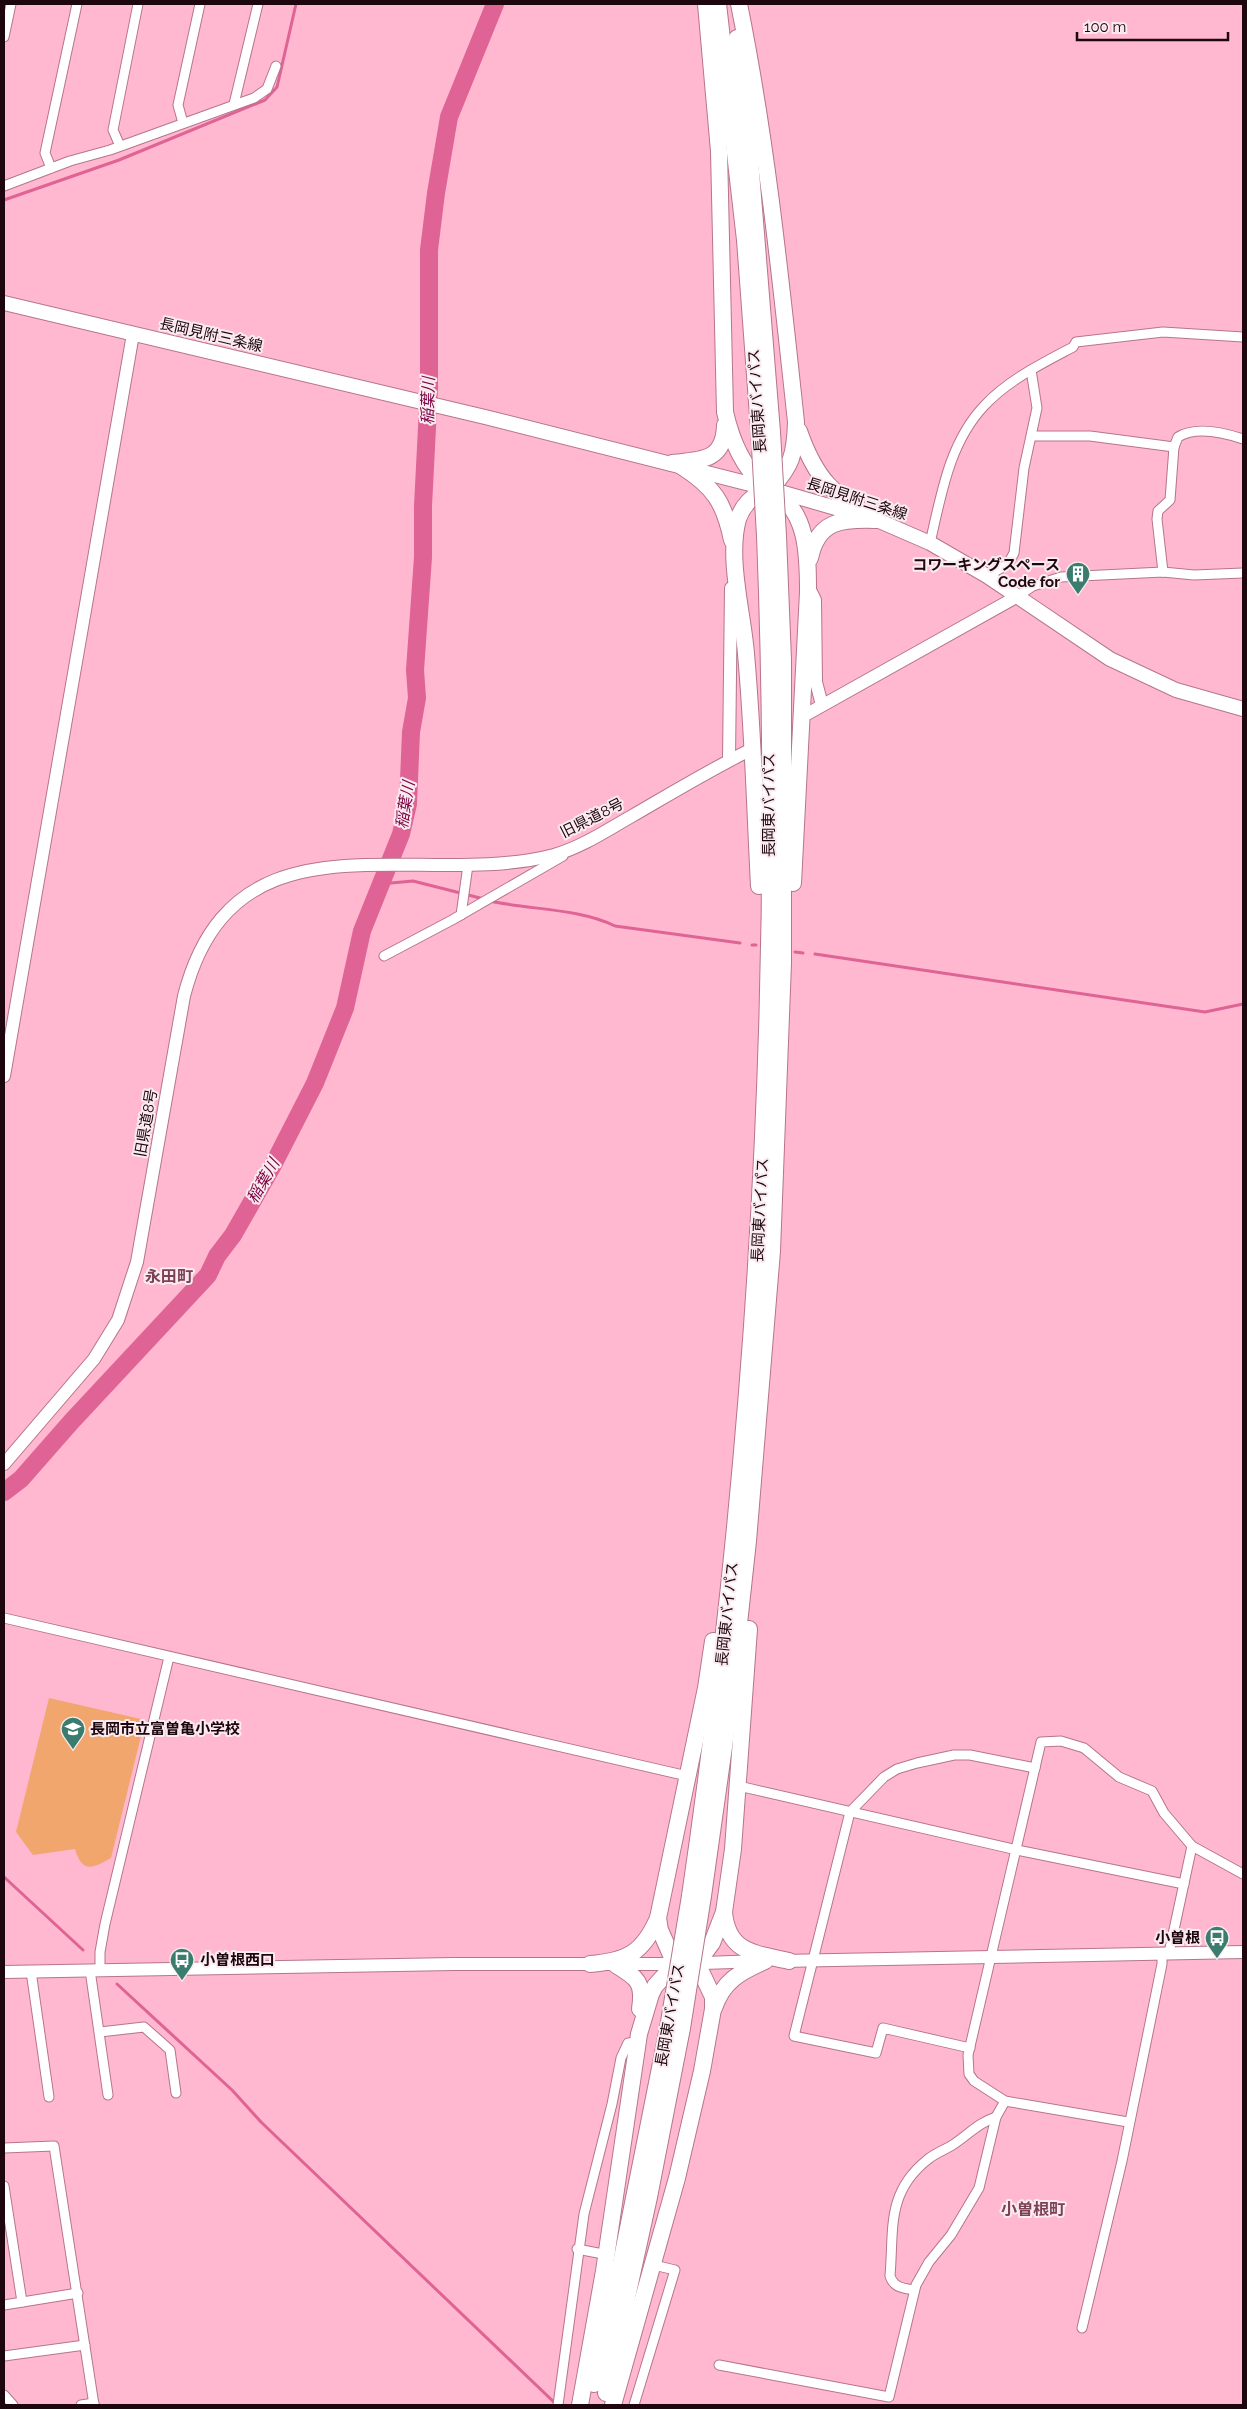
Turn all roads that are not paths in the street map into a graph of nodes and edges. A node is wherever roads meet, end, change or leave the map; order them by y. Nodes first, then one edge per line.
1 (11, 4) edge
2 (77, 4) edge
3 (138, 4) edge
4 (200, 4) edge
5 (258, 4) edge
6 (706, 4) edge
7 (718, 4) edge
8 (732, 4) edge
9 (739, 4) edge
10 (4, 37) edge
11 (276, 66) dead end
12 (234, 104) junction
13 (183, 122) junction
14 (120, 146) junction
15 (51, 168) junction
16 (4, 186) edge
17 (4, 303) edge
18 (133, 334) junction
19 (1243, 337) edge
20 (1031, 370) junction
21 (725, 412) junction
22 (796, 422) junction
23 (766, 431) junction
24 (1032, 436) junction
25 (1243, 439) edge
26 (1174, 447) junction
27 (676, 465) junction
28 (768, 489) junction
29 (877, 520) junction
30 (772, 536) junction
31 (930, 543) junction
32 (736, 570) junction
33 (1163, 572) junction
34 (1243, 573) edge
35 (987, 576) junction
36 (808, 578) junction
37 (1018, 596) junction
38 (822, 705) junction
39 (1243, 709) edge
40 (807, 714) dead end
41 (748, 751) dead end
42 (730, 760) junction
43 (595, 838) junction
44 (468, 865) junction
45 (461, 914) junction
46 (768, 944) junction
47 (384, 956) dead end
48 (783, 962) junction
49 (4, 1076) edge
50 (750, 1369) junction
51 (761, 1405) junction
52 (4, 1464) edge
53 (4, 1618) edge
54 (169, 1656) junction
55 (1035, 1768) junction
56 (682, 1774) dead end
57 (743, 1787) dead end
58 (850, 1812) junction
59 (1192, 1846) junction
60 (1017, 1850) junction
61 (1243, 1874) edge
62 (1184, 1884) junction
63 (697, 1896) junction
64 (724, 1912) junction
65 (658, 1918) junction
66 (1243, 1952) edge
67 (1165, 1953) junction
68 (992, 1958) junction
69 (764, 1961) junction
70 (789, 1961) junction
71 (813, 1961) junction
72 (590, 1964) junction
73 (675, 1964) junction
74 (696, 1964) junction
75 (616, 1965) junction
76 (95, 1970) junction
77 (4, 1972) edge
78 (31, 1972) junction
79 (713, 2009) junction
80 (675, 2028) junction
81 (100, 2032) junction
82 (639, 2038) junction
83 (970, 2048) junction
84 (176, 2094) dead end
85 (108, 2096) dead end
86 (49, 2097) dead end
87 (1005, 2101) junction
88 (996, 2117) junction
89 (1128, 2122) junction
90 (4, 2148) edge
91 (4, 2186) edge
92 (577, 2249) junction
93 (598, 2253) dead end
94 (658, 2266) dead end
95 (914, 2290) junction
96 (78, 2294) junction
97 (22, 2302) junction
98 (4, 2305) edge
99 (1082, 2328) dead end
100 (85, 2345) junction
101 (4, 2356) edge
102 (720, 2365) dead end
103 (4, 2395) edge
104 (94, 2404) edge
105 (559, 2404) edge
106 (13, 2405) edge
107 (81, 2405) edge
108 (580, 2405) edge
109 (589, 2405) edge
110 (603, 2405) edge
111 (613, 2405) edge
112 (634, 2405) edge

1 - 10 street
2 - 15 street
3 - 14 street
4 - 13 street
5 - 12 street
6 - 21 highway
7 - 23 highway, 長岡東バイパス
8 - 23 highway, 長岡東バイパス
9 - 22 highway
11 - 12 street
12 - 13 street
13 - 14 street
14 - 15 street
15 - 16 street
17 - 18 main road, 長岡見附三条線
18 - 27 main road, 長岡見附三条線
18 - 49 street
19 - 20 street
20 - 24 street
20 - 31 street
21 - 27 highway
21 - 28 highway
22 - 28 highway
22 - 29 highway
23 - 30 highway, 長岡東バイパス, bridge
24 - 26 street
24 - 35 street
25 - 26 street
26 - 33 street
27 - 28 main road, 長岡見附三条線
27 - 32 highway
28 - 29 main road, 長岡見附三条線
28 - 32 highway
28 - 36 highway
29 - 31 main road, 長岡見附三条線
29 - 36 highway
30 - 46 highway, 長岡東バイパス
30 - 48 highway, 長岡東バイパス
31 - 35 main road, 長岡見附三条線
32 - 42 street
32 - 46 highway
33 - 34 street
33 - 37 street
35 - 37 main road, 長岡見附三条線
36 - 38 street
36 - 48 highway
37 - 38 street
37 - 39 main road, 長岡見附三条線
38 - 40 street
41 - 42 street, 旧県道8号
42 - 43 street, 旧県道8号
43 - 44 street, 旧県道8号
43 - 45 street
44 - 45 street
44 - 52 street, 旧県道8号
45 - 47 street
46 - 50 highway, 長岡東バイパス
48 - 51 highway, 長岡東バイパス
50 - 63 highway, 長岡東バイパス
50 - 65 highway
51 - 63 highway, 長岡東バイパス
51 - 64 highway
53 - 54 street
54 - 56 street
54 - 76 street
55 - 58 street
55 - 59 street
55 - 60 street
57 - 58 street
58 - 60 street
58 - 71 street
59 - 61 street
59 - 62 street
60 - 62 street
60 - 68 street
62 - 67 street
63 - 80 highway, 長岡東バイパス, bridge
64 - 70 highway
64 - 74 highway
65 - 72 highway
65 - 73 highway
66 - 67 street
67 - 68 street
67 - 89 street
68 - 71 street
68 - 83 street
69 - 70 street
69 - 74 street
69 - 79 highway
70 - 71 street
71 - 83 street
72 - 75 street
72 - 76 street
73 - 74 street
73 - 75 street
73 - 82 highway
74 - 79 highway
75 - 82 highway
76 - 78 street
76 - 81 street
77 - 78 street
78 - 86 street
79 - 111 highway
80 - 109 highway, 長岡東バイパス
80 - 110 highway, 長岡東バイパス
81 - 84 street
81 - 85 street
82 - 92 street
82 - 108 highway
83 - 87 street
87 - 88 street
87 - 89 street
88 - 95 street
88 - 95 street
89 - 99 street
90 - 96 street
91 - 97 street
92 - 93 street
92 - 105 street
94 - 112 street
95 - 102 street
96 - 97 street
96 - 100 street
97 - 98 street
100 - 101 street
100 - 104 street
103 - 106 street
104 - 107 street

